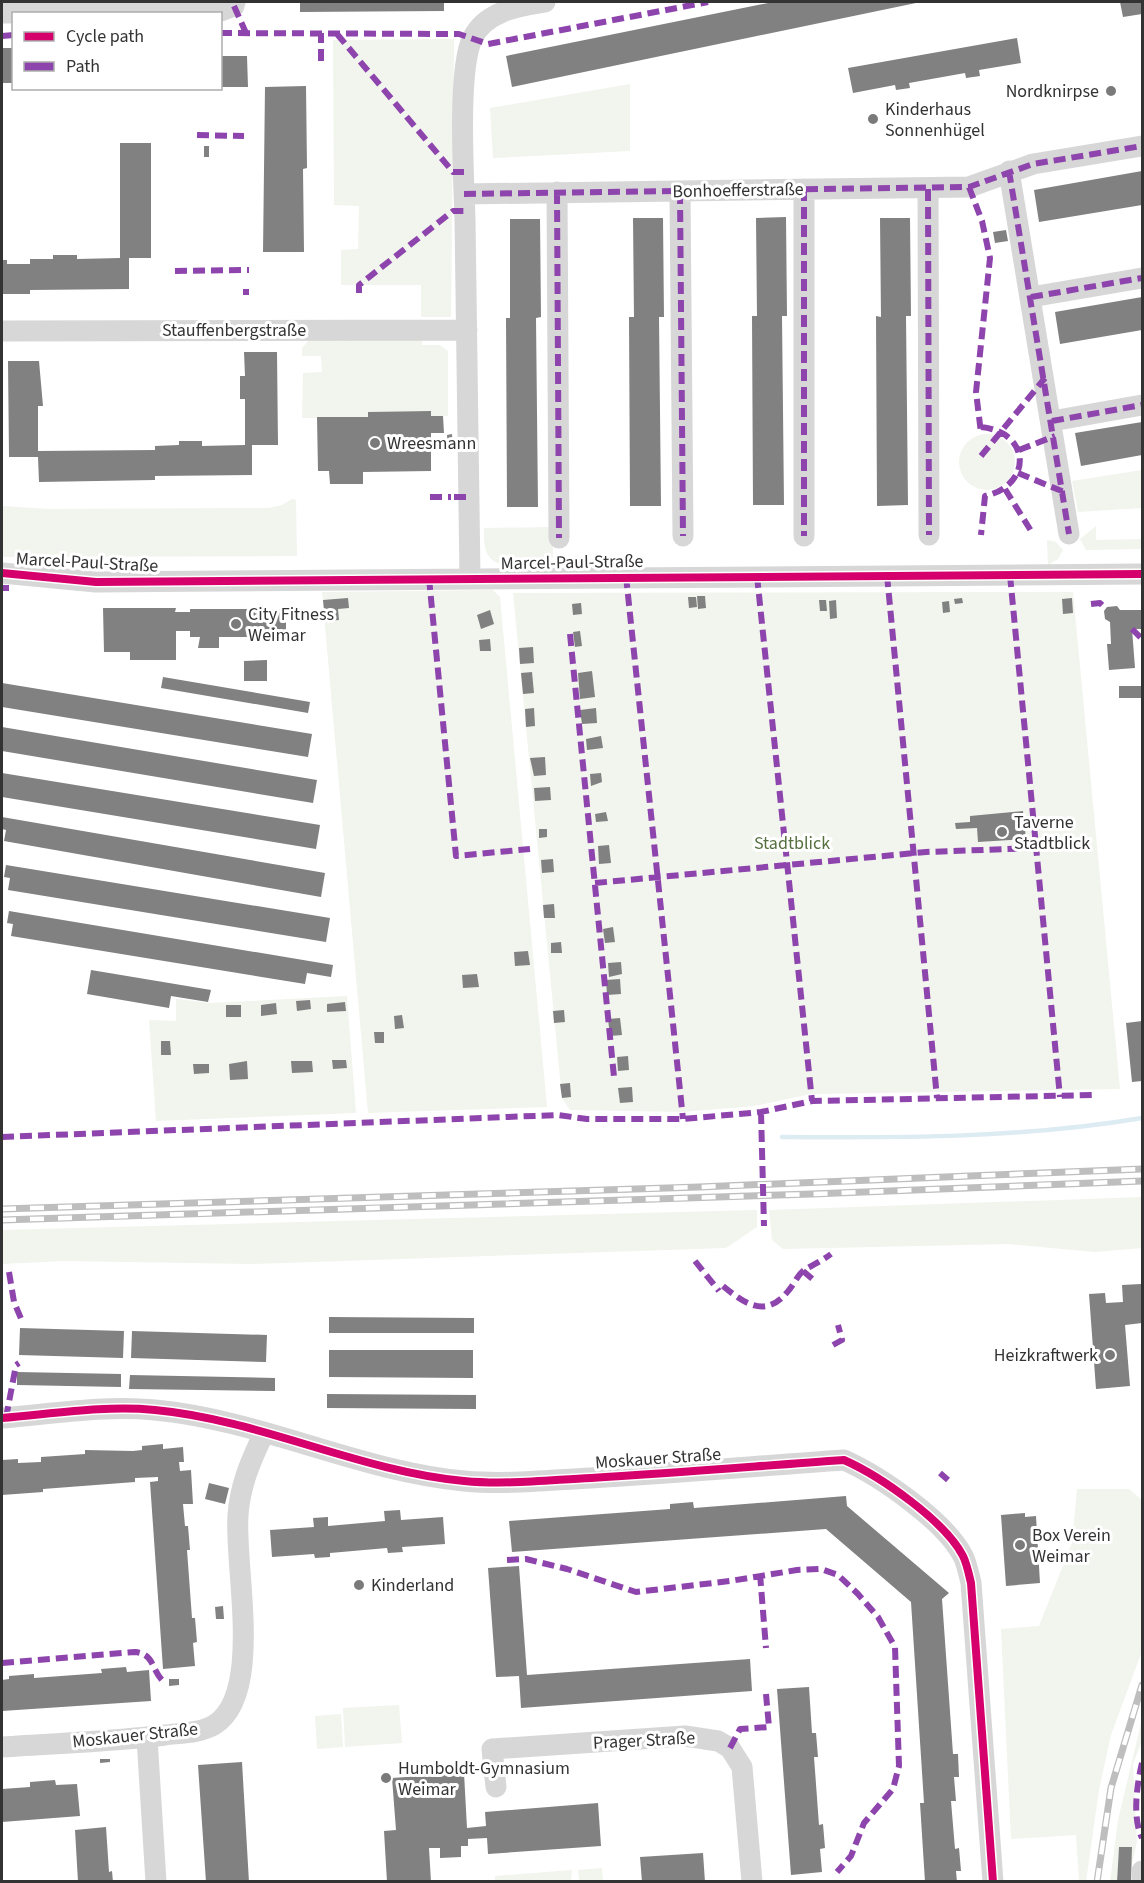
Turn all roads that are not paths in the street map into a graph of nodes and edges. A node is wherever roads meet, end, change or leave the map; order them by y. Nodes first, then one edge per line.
1 (235, 2) edge
2 (545, 2) edge
3 (112, 12) edge
4 (1143, 146) edge
5 (1009, 171) junction
6 (804, 189) junction
7 (928, 189) junction
8 (557, 192) junction
9 (680, 192) junction
10 (464, 194) junction
11 (1143, 278) edge
12 (1031, 297) junction
13 (467, 330) junction
14 (2, 331) edge
15 (1143, 405) edge
16 (1052, 421) junction
17 (1069, 534) dead end
18 (929, 535) dead end
19 (683, 536) dead end
20 (804, 536) dead end
21 (559, 538) dead end
22 (2, 573) edge
23 (1143, 574) edge
24 (470, 578) junction
25 (2, 1418) edge
26 (264, 1433) junction
27 (147, 1737) junction
28 (2, 1747) edge
29 (496, 1787) dead end
30 (1143, 1871) edge
31 (156, 1881) edge
32 (752, 1881) edge
33 (993, 1881) edge
34 (1142, 1881) edge

1 - 3 street
2 - 10 street
4 - 5 street, Bonhoefferstraße
5 - 7 street, Bonhoefferstraße
5 - 12 street
6 - 7 street, Bonhoefferstraße
6 - 9 street, Bonhoefferstraße
6 - 20 street
7 - 18 street
8 - 9 street, Bonhoefferstraße
8 - 10 street, Bonhoefferstraße
8 - 21 street, Marcel-Paul-Straße
9 - 19 street
10 - 13 street
11 - 12 street
12 - 16 street
13 - 14 street, Stauffenbergstraße
13 - 24 street
15 - 16 street
16 - 17 street
22 - 24 street, Marcel-Paul-Straße
23 - 24 street, Marcel-Paul-Straße
25 - 26 street, Moskauer Straße
26 - 27 street, Moskauer Straße
26 - 33 street, Moskauer Straße
27 - 28 street, Moskauer Straße
27 - 31 street
29 - 32 street, Prager Straße
30 - 34 street

